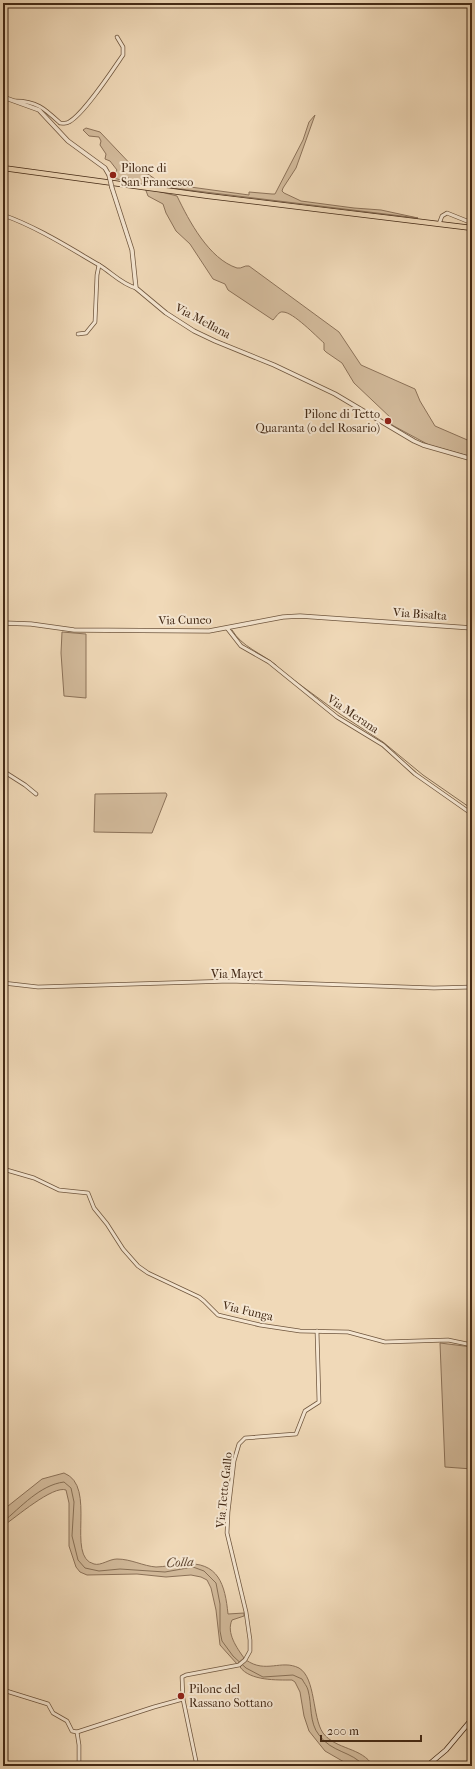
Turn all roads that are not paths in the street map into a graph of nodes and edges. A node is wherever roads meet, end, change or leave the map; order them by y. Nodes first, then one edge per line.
1 (117, 37) dead end
2 (3, 97) edge
3 (14, 101) junction
4 (3, 168) edge
5 (3, 215) edge
6 (472, 223) edge
7 (439, 224) junction
8 (472, 228) edge
9 (99, 265) junction
10 (136, 288) junction
11 (78, 334) dead end
12 (472, 459) edge
13 (367, 620) joint
14 (3, 623) edge
15 (228, 628) junction
16 (472, 628) edge
17 (3, 772) edge
18 (36, 794) dead end
19 (472, 814) edge
20 (3, 983) edge
21 (472, 987) edge
22 (3, 1169) edge
23 (316, 1331) junction
24 (472, 1345) edge
25 (3, 1690) edge
26 (183, 1699) junction
27 (472, 1719) edge
28 (77, 1732) junction
29 (79, 1766) edge
30 (197, 1766) edge
31 (427, 1766) edge

1 - 3 street
2 - 3 street
3 - 10 street, bridge
4 - 7 main road
5 - 9 street
6 - 7 street
7 - 8 main road
9 - 10 street
9 - 11 street
10 - 12 street, Via Mellana
13 - 15 street, Via Cuneo
13 - 16 street, Via Bisalta
14 - 15 street, Via Cuneo
15 - 19 street, Via Merana
17 - 18 street
20 - 21 street, Via Mayet
22 - 23 street, Via Funga
23 - 24 street, Via Funga
23 - 26 street, Via Tetto Gallo
25 - 28 street
26 - 28 street
26 - 30 street
27 - 31 main road
28 - 29 street

